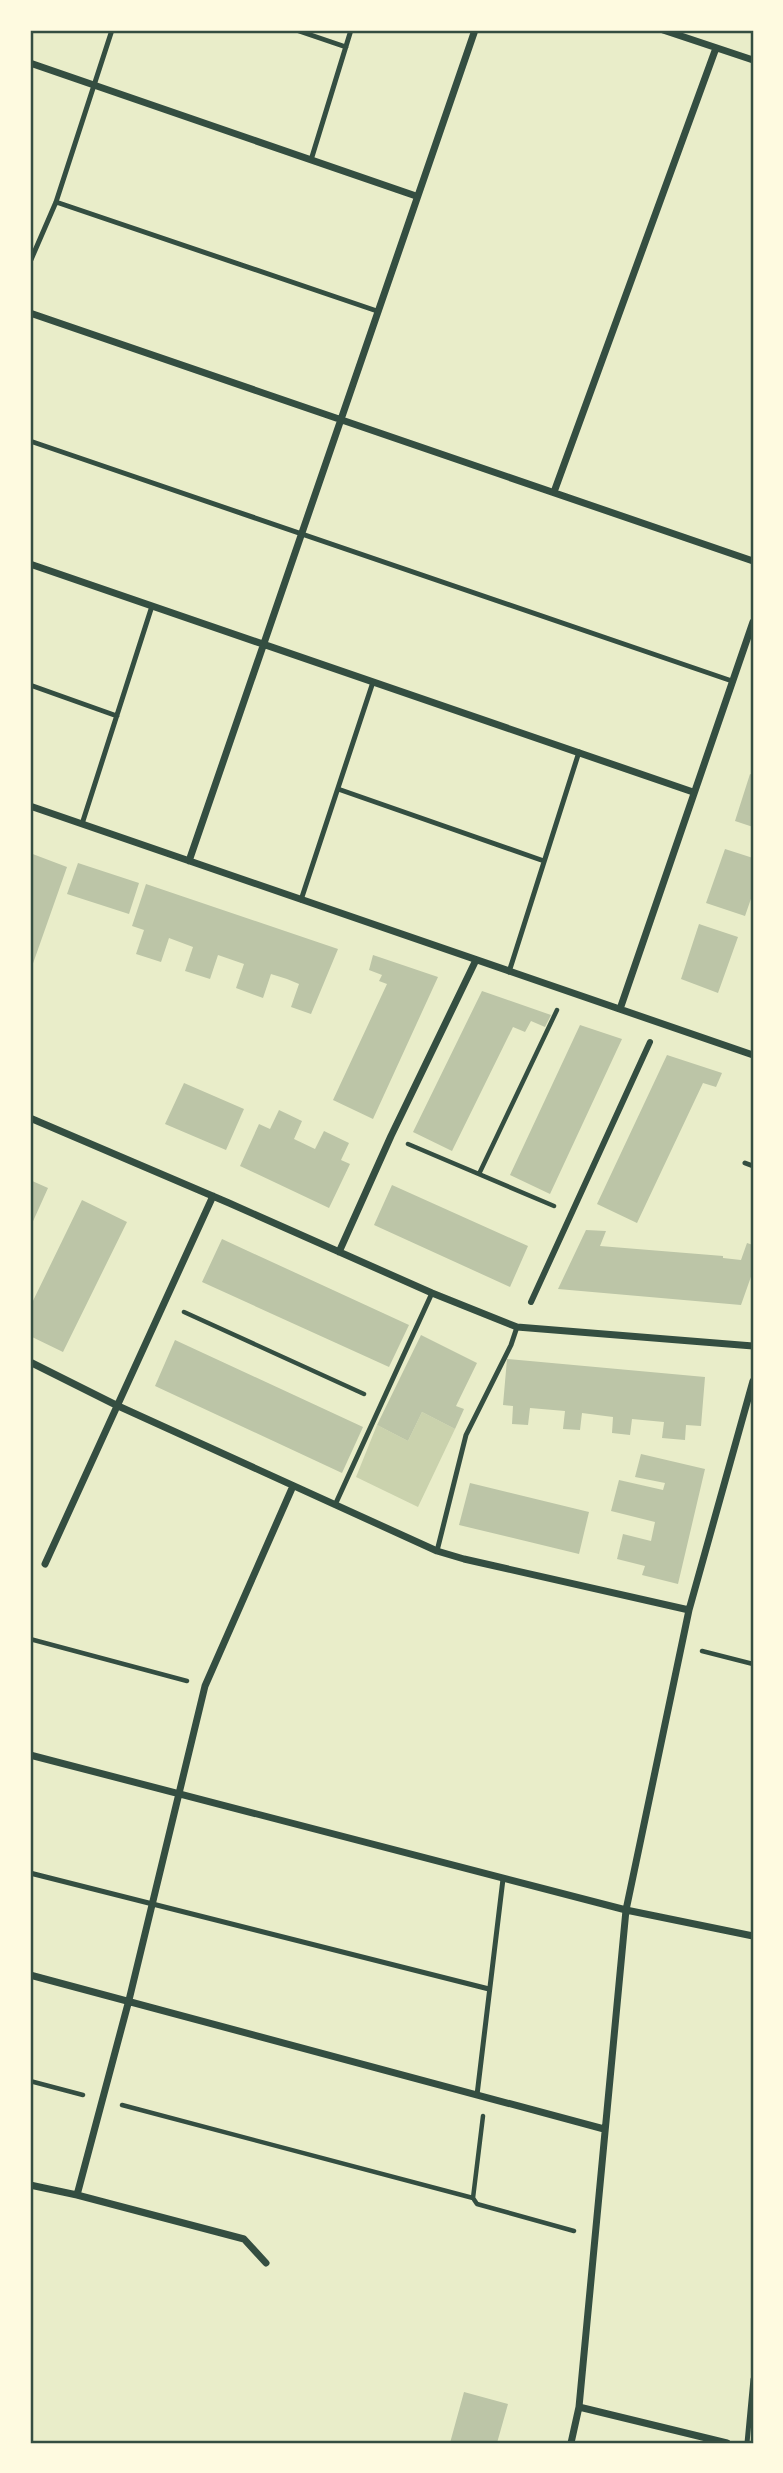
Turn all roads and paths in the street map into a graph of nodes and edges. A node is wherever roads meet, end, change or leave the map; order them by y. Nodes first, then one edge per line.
1 (112, 30) edge
2 (296, 30) edge
3 (351, 30) edge
4 (475, 30) edge
5 (663, 30) edge
6 (346, 47) junction
7 (716, 48) junction
8 (753, 60) edge
9 (30, 63) edge
10 (94, 85) junction
11 (311, 160) junction
12 (416, 196) junction
13 (56, 202) junction
14 (30, 262) edge
15 (377, 312) junction
16 (30, 313) edge
17 (340, 419) junction
18 (30, 441) edge
19 (554, 492) junction
20 (301, 534) junction
21 (753, 561) edge
22 (30, 564) edge
23 (152, 606) junction
24 (753, 622) edge
25 (262, 644) junction
26 (732, 681) junction
27 (373, 682) junction
28 (30, 685) edge
29 (117, 716) junction
30 (579, 752) junction
31 (338, 789) junction
32 (693, 792) junction
33 (30, 806) edge
34 (82, 824) junction
35 (189, 861) junction
36 (544, 861) junction
37 (301, 900) junction
38 (476, 960) junction
39 (509, 972) junction
40 (620, 1009) junction
41 (557, 1010) dead end
42 (650, 1042) dead end
43 (753, 1055) edge
44 (30, 1118) edge
45 (404, 1143) dead end
46 (746, 1163) dead end
47 (753, 1166) edge
48 (479, 1174) junction
49 (214, 1196) junction
50 (571, 1214) junction
51 (339, 1252) junction
52 (432, 1293) junction
53 (531, 1302) dead end
54 (164, 1303) junction
55 (517, 1327) junction
56 (753, 1346) edge
57 (30, 1362) edge
58 (753, 1381) edge
59 (381, 1402) junction
60 (116, 1405) junction
61 (293, 1486) junction
62 (335, 1505) junction
63 (437, 1551) junction
64 (45, 1564) dead end
65 (689, 1610) junction
66 (30, 1639) edge
67 (681, 1646) junction
68 (753, 1664) edge
69 (205, 1686) junction
70 (30, 1755) edge
71 (180, 1795) junction
72 (30, 1873) edge
73 (503, 1879) junction
74 (153, 1904) junction
75 (626, 1910) junction
76 (753, 1936) edge
77 (30, 1975) edge
78 (489, 1989) junction
79 (129, 2000) junction
80 (30, 2081) edge
81 (477, 2095) junction
82 (103, 2100) junction
83 (604, 2129) junction
84 (30, 2185) edge
85 (77, 2195) junction
86 (473, 2198) junction
87 (594, 2237) junction
88 (266, 2263) dead end
89 (753, 2379) edge
90 (579, 2407) junction
91 (571, 2443) edge
92 (727, 2443) edge
93 (747, 2443) edge

1 - 10 lane
2 - 6 lane
3 - 6 lane
4 - 12 street
5 - 7 street
6 - 11 lane
7 - 8 street
7 - 19 street
9 - 10 street
10 - 11 street
10 - 13 lane
11 - 12 street
12 - 15 street
13 - 14 lane
13 - 15 lane
15 - 17 street
16 - 17 street
17 - 19 street
17 - 20 street
18 - 20 lane
19 - 21 street
20 - 25 street
20 - 26 lane
22 - 23 street
23 - 25 street
23 - 29 lane
24 - 26 street
25 - 27 street
25 - 35 street
26 - 32 street
27 - 30 street
27 - 31 lane
28 - 29 lane
29 - 34 lane
30 - 32 street
30 - 36 lane
31 - 36 lane
31 - 37 lane
32 - 40 street
33 - 34 street
34 - 35 street
35 - 37 street
36 - 39 lane
37 - 38 street
38 - 39 street
38 - 51 street
39 - 40 street
40 - 43 street
41 - 48 path
42 - 50 street
44 - 49 street
45 - 48 path
46 - 47 lane
48 - 50 path
49 - 51 street
49 - 54 street
50 - 53 street
51 - 52 street
52 - 55 street
52 - 59 lane
54 - 59 path
54 - 60 street
55 - 56 street
55 - 63 lane
57 - 60 street
58 - 65 street
59 - 62 lane
60 - 61 street
60 - 64 street
61 - 62 street
61 - 69 street
62 - 63 street
63 - 65 street
65 - 67 street
66 - 69 path
67 - 68 path
67 - 75 street
69 - 71 street
70 - 71 street
71 - 73 street
71 - 74 street
72 - 74 lane
73 - 75 street
73 - 78 lane
74 - 78 lane
74 - 79 street
75 - 76 street
75 - 83 street
77 - 79 street
78 - 81 lane
79 - 81 street
79 - 82 street
80 - 82 path
81 - 83 street
81 - 86 path
82 - 85 street
82 - 86 path
83 - 87 street
84 - 85 street
85 - 88 street
86 - 87 path
87 - 90 street
89 - 93 lane
90 - 91 street
90 - 92 street

